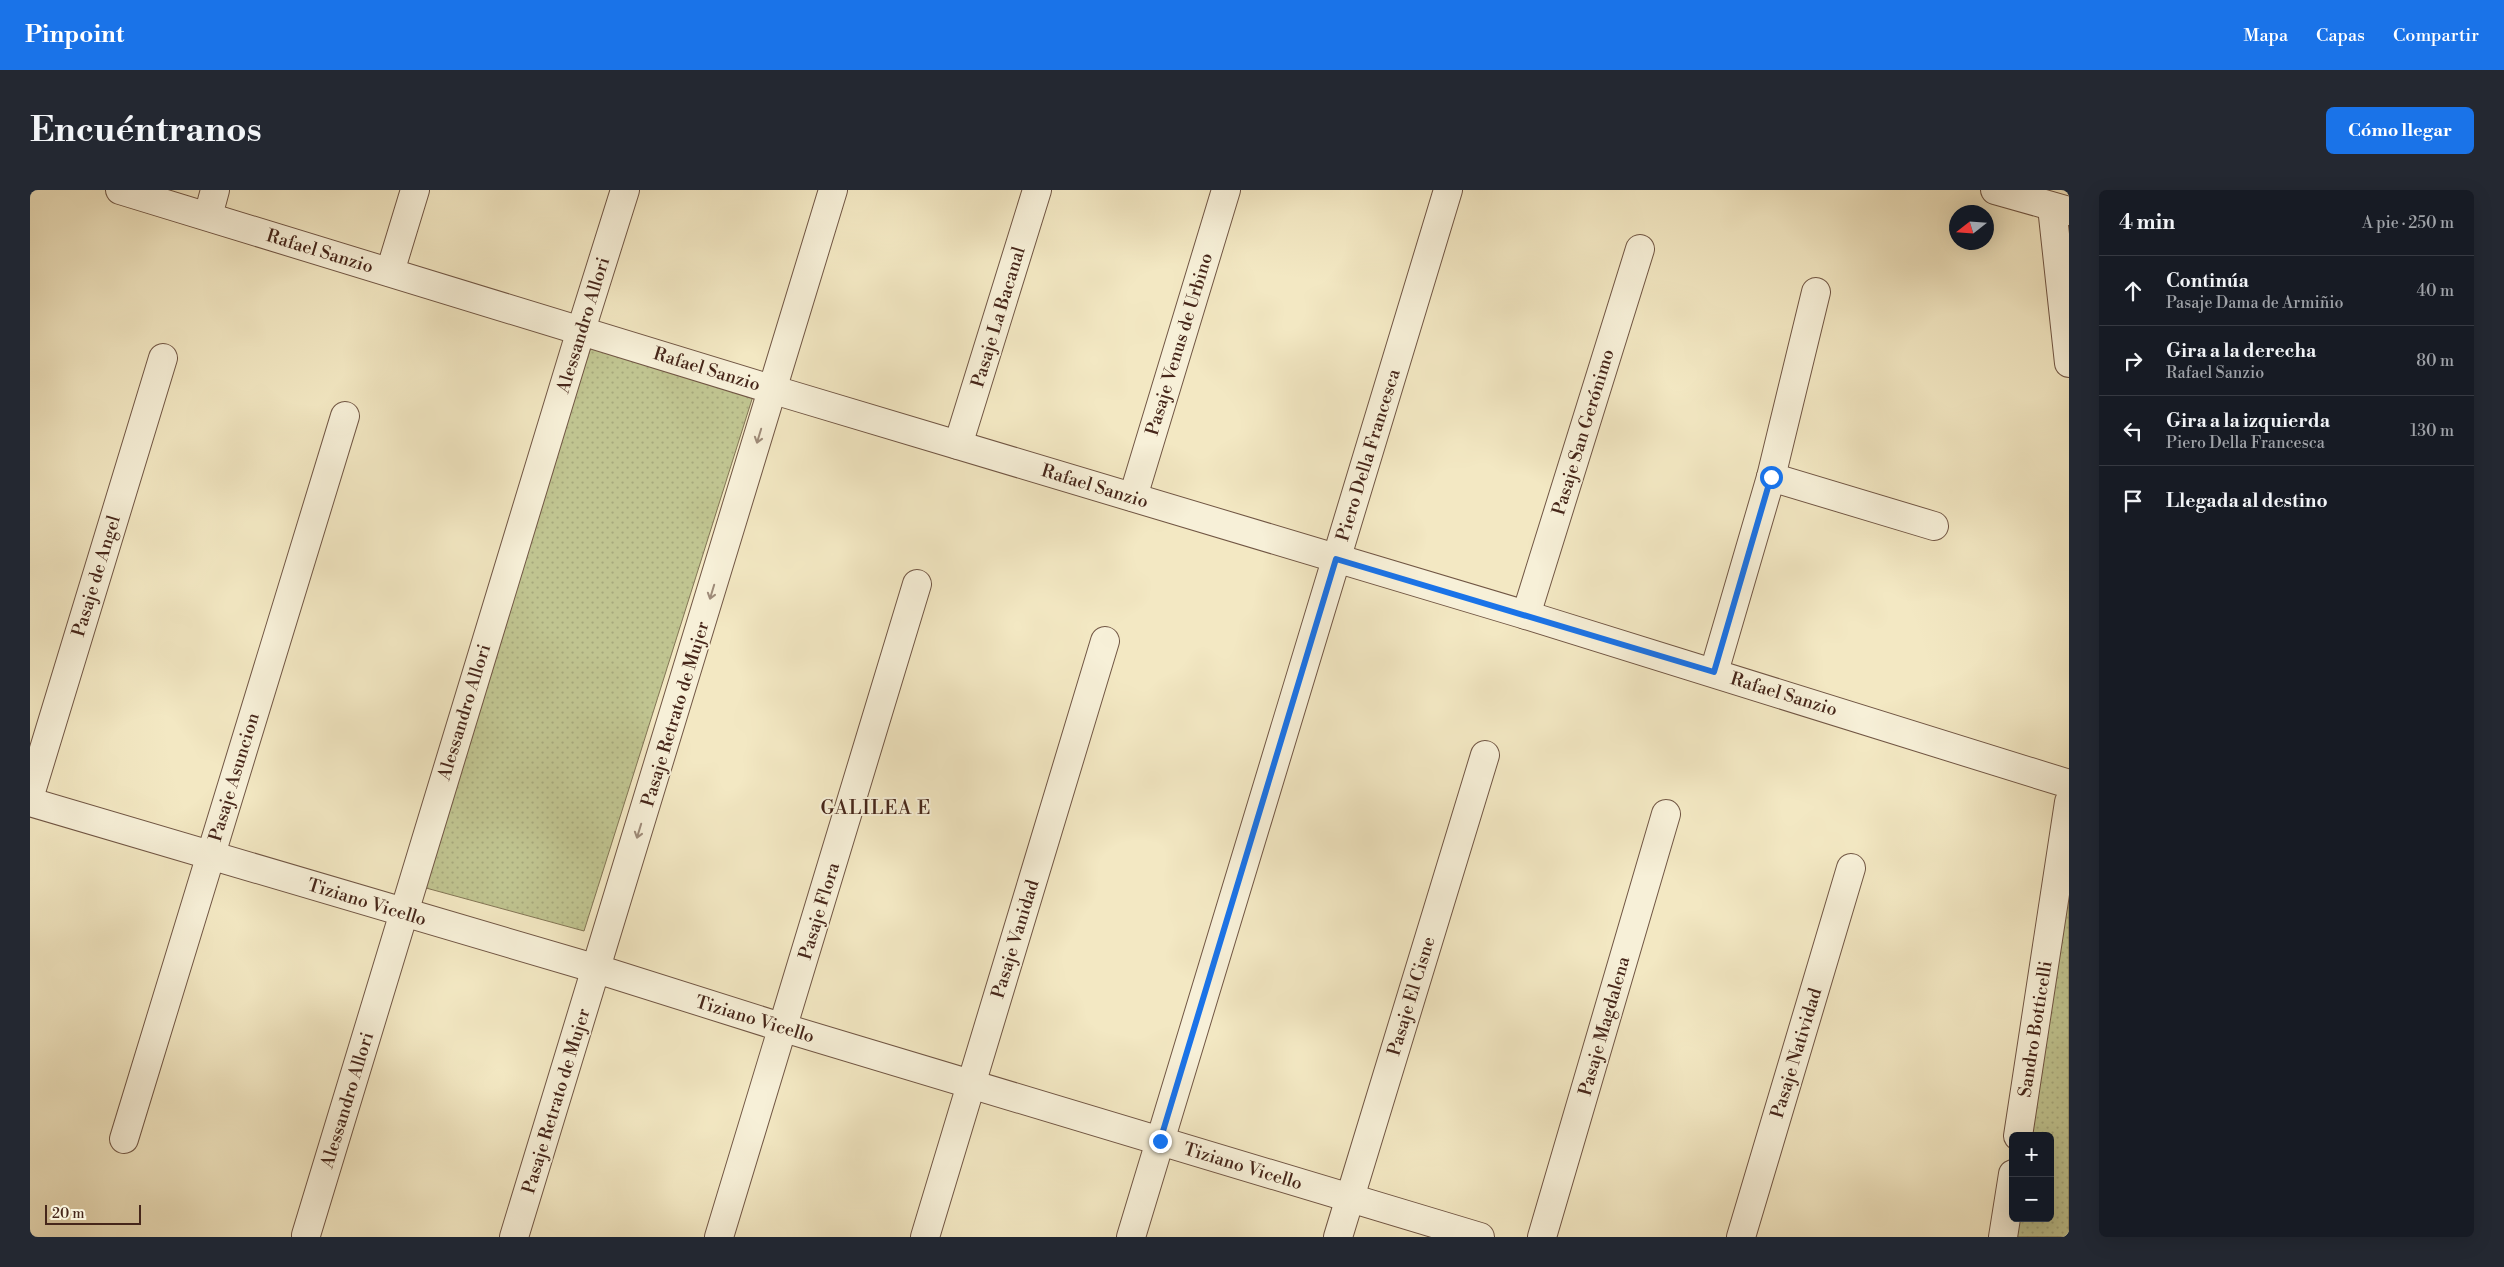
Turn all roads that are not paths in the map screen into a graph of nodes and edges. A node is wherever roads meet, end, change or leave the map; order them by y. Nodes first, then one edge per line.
1 (120, 190) edge
2 (215, 190) edge
3 (415, 190) edge
4 (625, 190) edge
5 (833, 190) edge
6 (1038, 190) edge
7 (1226, 190) edge
8 (1448, 190) edge
9 (1995, 190) edge
10 (2060, 209) edge
11 (208, 216) junction
12 (1640, 249) dead end
13 (390, 272) junction
14 (1816, 292) dead end
15 (580, 330) junction
16 (163, 358) dead end
17 (2069, 363) edge
18 (774, 390) junction
19 (345, 416) dead end
20 (958, 445) junction
21 (1771, 477) junction
22 (1133, 497) junction
23 (1934, 526) dead end
24 (1336, 559) junction
25 (917, 584) dead end
26 (1526, 615) junction
27 (1105, 641) dead end
28 (1714, 672) junction
29 (1485, 755) dead end
30 (2069, 784) edge
31 (30, 795) edge
32 (30, 802) edge
33 (2069, 802) edge
34 (1666, 814) dead end
35 (210, 856) junction
36 (1851, 868) dead end
37 (403, 914) junction
38 (597, 969) junction
39 (784, 1028) junction
40 (972, 1084) junction
41 (2019, 1132) edge
42 (124, 1139) dead end
43 (1160, 1141) junction
44 (2013, 1177) edge
45 (1350, 1198) junction
46 (306, 1235) dead end
47 (514, 1237) edge
48 (720, 1237) edge
49 (925, 1237) edge
50 (1131, 1237) edge
51 (1338, 1237) edge
52 (1480, 1237) edge
53 (1542, 1237) edge
54 (1741, 1237) edge
55 (2003, 1237) edge

1 - 11 street, Rafael Sanzio
2 - 11 street
3 - 13 street
4 - 15 street, Alessandro Allori
5 - 18 street, Pasaje Retrato de Mujer
6 - 20 street, Pasaje La Bacanal
7 - 22 street, Pasaje Venus de Urbino
8 - 24 street, Piero Della Francesca
9 - 10 street
10 - 17 street
11 - 13 street, Rafael Sanzio
12 - 26 street, Pasaje San Gerónimo
13 - 15 street, Rafael Sanzio
14 - 21 street
15 - 18 street, Rafael Sanzio
15 - 37 street, Alessandro Allori
16 - 31 street, Pasaje de Angel
18 - 20 street, Rafael Sanzio
18 -> 38 street, Pasaje Retrato de Mujer
19 - 35 street, Pasaje Asuncion
20 - 22 street, Rafael Sanzio
21 - 23 street
21 - 28 street
22 - 24 street, Rafael Sanzio
24 - 26 street, Rafael Sanzio
24 - 43 street, Piero Della Francesca
25 - 39 street, Pasaje Flora
26 - 28 street, Rafael Sanzio
27 - 40 street, Pasaje Vanidad
28 - 30 street, Rafael Sanzio
29 - 45 street, Pasaje El Cisne
32 - 35 street, Tiziano Vicello
33 - 41 street, Sandro Botticelli
34 - 53 street, Pasaje Magdalena
35 - 37 street, Tiziano Vicello
35 - 42 street, Pasaje Asuncion
36 - 54 street, Pasaje Natividad
37 - 38 street, Tiziano Vicello
37 - 46 street, Alessandro Allori
38 - 39 street, Tiziano Vicello
38 - 47 street, Pasaje Retrato de Mujer
39 - 40 street, Tiziano Vicello
39 - 48 street, Pasaje Flora
40 - 43 street, Tiziano Vicello
40 - 49 street, Pasaje Vanidad
43 - 45 street, Tiziano Vicello
43 - 50 street, Piero Della Francesca
44 - 55 street
45 - 51 street, Pasaje El Cisne
45 - 52 street, Tiziano Vicello

